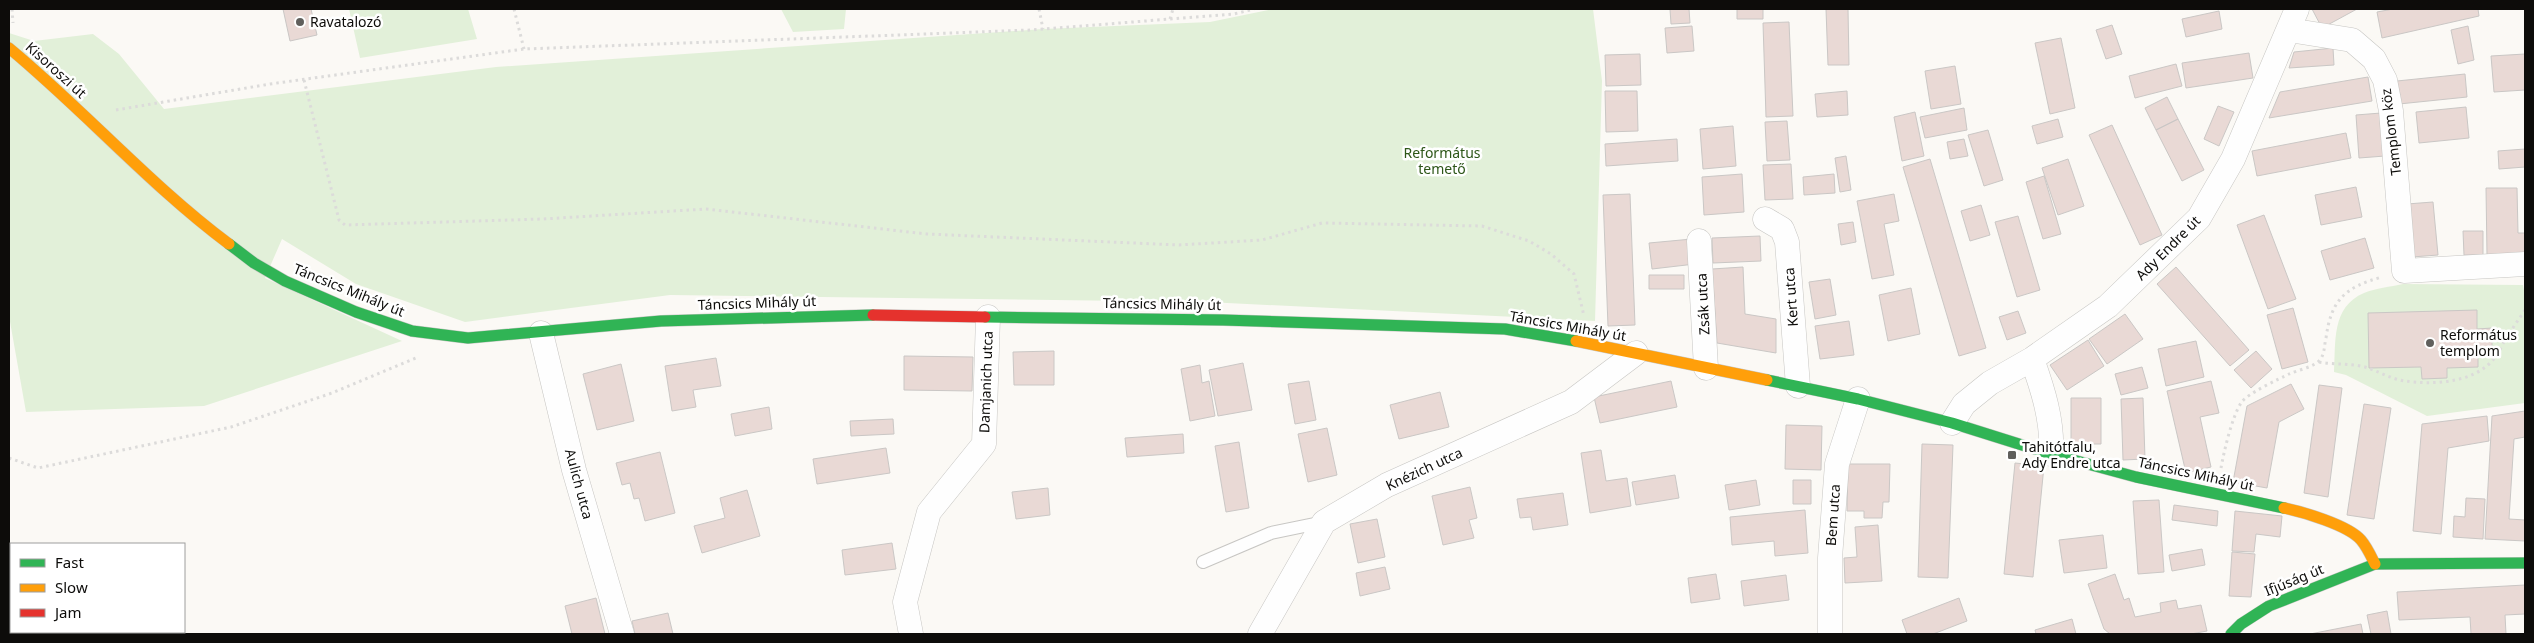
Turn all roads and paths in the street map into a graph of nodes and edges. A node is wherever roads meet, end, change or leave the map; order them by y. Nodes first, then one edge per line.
1 (514, 9) edge
2 (1038, 9) edge
3 (1173, 9) edge
4 (1254, 9) edge
5 (1170, 19) junction
6 (2293, 19) edge
7 (1043, 29) junction
8 (9, 48) edge
9 (524, 49) junction
10 (304, 80) junction
11 (83, 115) junction
12 (1765, 219) dead end
13 (1699, 240) dead end
14 (2525, 264) edge
15 (2404, 271) junction
16 (2525, 310) edge
17 (988, 317) junction
18 (542, 333) junction
19 (2492, 338) dead end
20 (2506, 338) junction
21 (1591, 344) junction
22 (1636, 353) junction
23 (424, 355) dead end
24 (2032, 359) junction
25 (2319, 362) junction
26 (1706, 368) junction
27 (1798, 386) junction
28 (1858, 399) junction
29 (1952, 424) junction
30 (2051, 454) junction
31 (9, 458) edge
32 (2216, 493) junction
33 (1324, 522) junction
34 (1203, 562) dead end
35 (2525, 563) edge
36 (2375, 564) junction
37 (622, 634) edge
38 (911, 634) edge
39 (1260, 634) edge
40 (1830, 634) edge
41 (2231, 634) edge

1 - 9 path
2 - 7 path
3 - 5 path
4 - 5 path
5 - 7 path
6 - 15 street, Templom köz
6 - 24 street, Ady Endre út
7 - 9 path
8 - 11 main road, Kisoroszi út
9 - 10 path
10 - 11 path
10 - 21 path
11 - 18 main road, Táncsics Mihály út
12 - 27 street, Kert utca
13 - 26 street, Zsák utca
14 - 15 street
15 - 25 path
16 - 20 path
17 - 18 main road, Táncsics Mihály út
17 - 21 main road, Táncsics Mihály út
17 - 38 street, Damjanich utca
18 - 37 street, Aulich utca
19 - 20 path
20 - 25 path
21 - 22 main road, Táncsics Mihály út
22 - 26 main road, Táncsics Mihály út
22 - 33 street, Knézich utca
23 - 31 path
24 - 29 street, Ady Endre út
24 - 30 street
25 - 32 path
26 - 27 main road, Táncsics Mihály út
27 - 28 main road, Táncsics Mihály út
28 - 29 main road, Táncsics Mihály út
28 - 40 street, Bem utca
29 - 30 main road, Táncsics Mihály út
30 - 32 main road, Táncsics Mihály út
32 - 36 main road, Táncsics Mihály út
33 - 34 lane
33 - 39 street, Knézich utca
35 - 36 main road, Ifjúság út
36 - 41 main road, Ifjúság út

